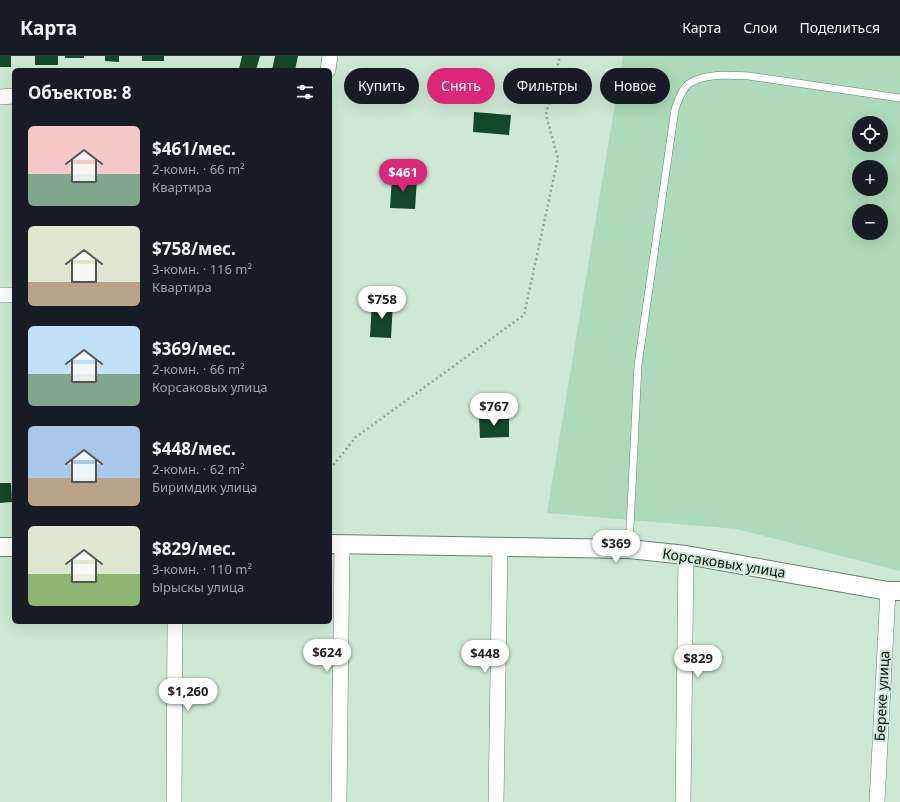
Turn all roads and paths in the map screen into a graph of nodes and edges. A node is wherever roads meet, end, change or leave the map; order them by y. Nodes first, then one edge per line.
1 (330, 56) edge
2 (560, 56) edge
3 (328, 68) edge
4 (12, 96) edge
5 (0, 97) edge
6 (900, 98) edge
7 (0, 295) edge
8 (12, 295) edge
9 (332, 467) edge
10 (336, 544) edge
11 (0, 547) edge
12 (12, 547) edge
13 (500, 547) junction
14 (629, 549) junction
15 (686, 555) junction
16 (894, 591) edge
17 (175, 624) edge
18 (174, 802) edge
19 (339, 802) edge
20 (496, 802) edge
21 (683, 802) edge
22 (877, 802) edge

1 - 3 street
2 - 9 path
4 - 5 street
6 - 14 lane
7 - 8 street
10 - 13 street, Корсаковых улица
10 - 19 street
11 - 12 street
13 - 14 street, Корсаковых улица
13 - 20 street
14 - 15 street, Корсаковых улица
15 - 16 street, Корсаковых улица
15 - 21 street
16 - 22 street, Береке улица
17 - 18 street

